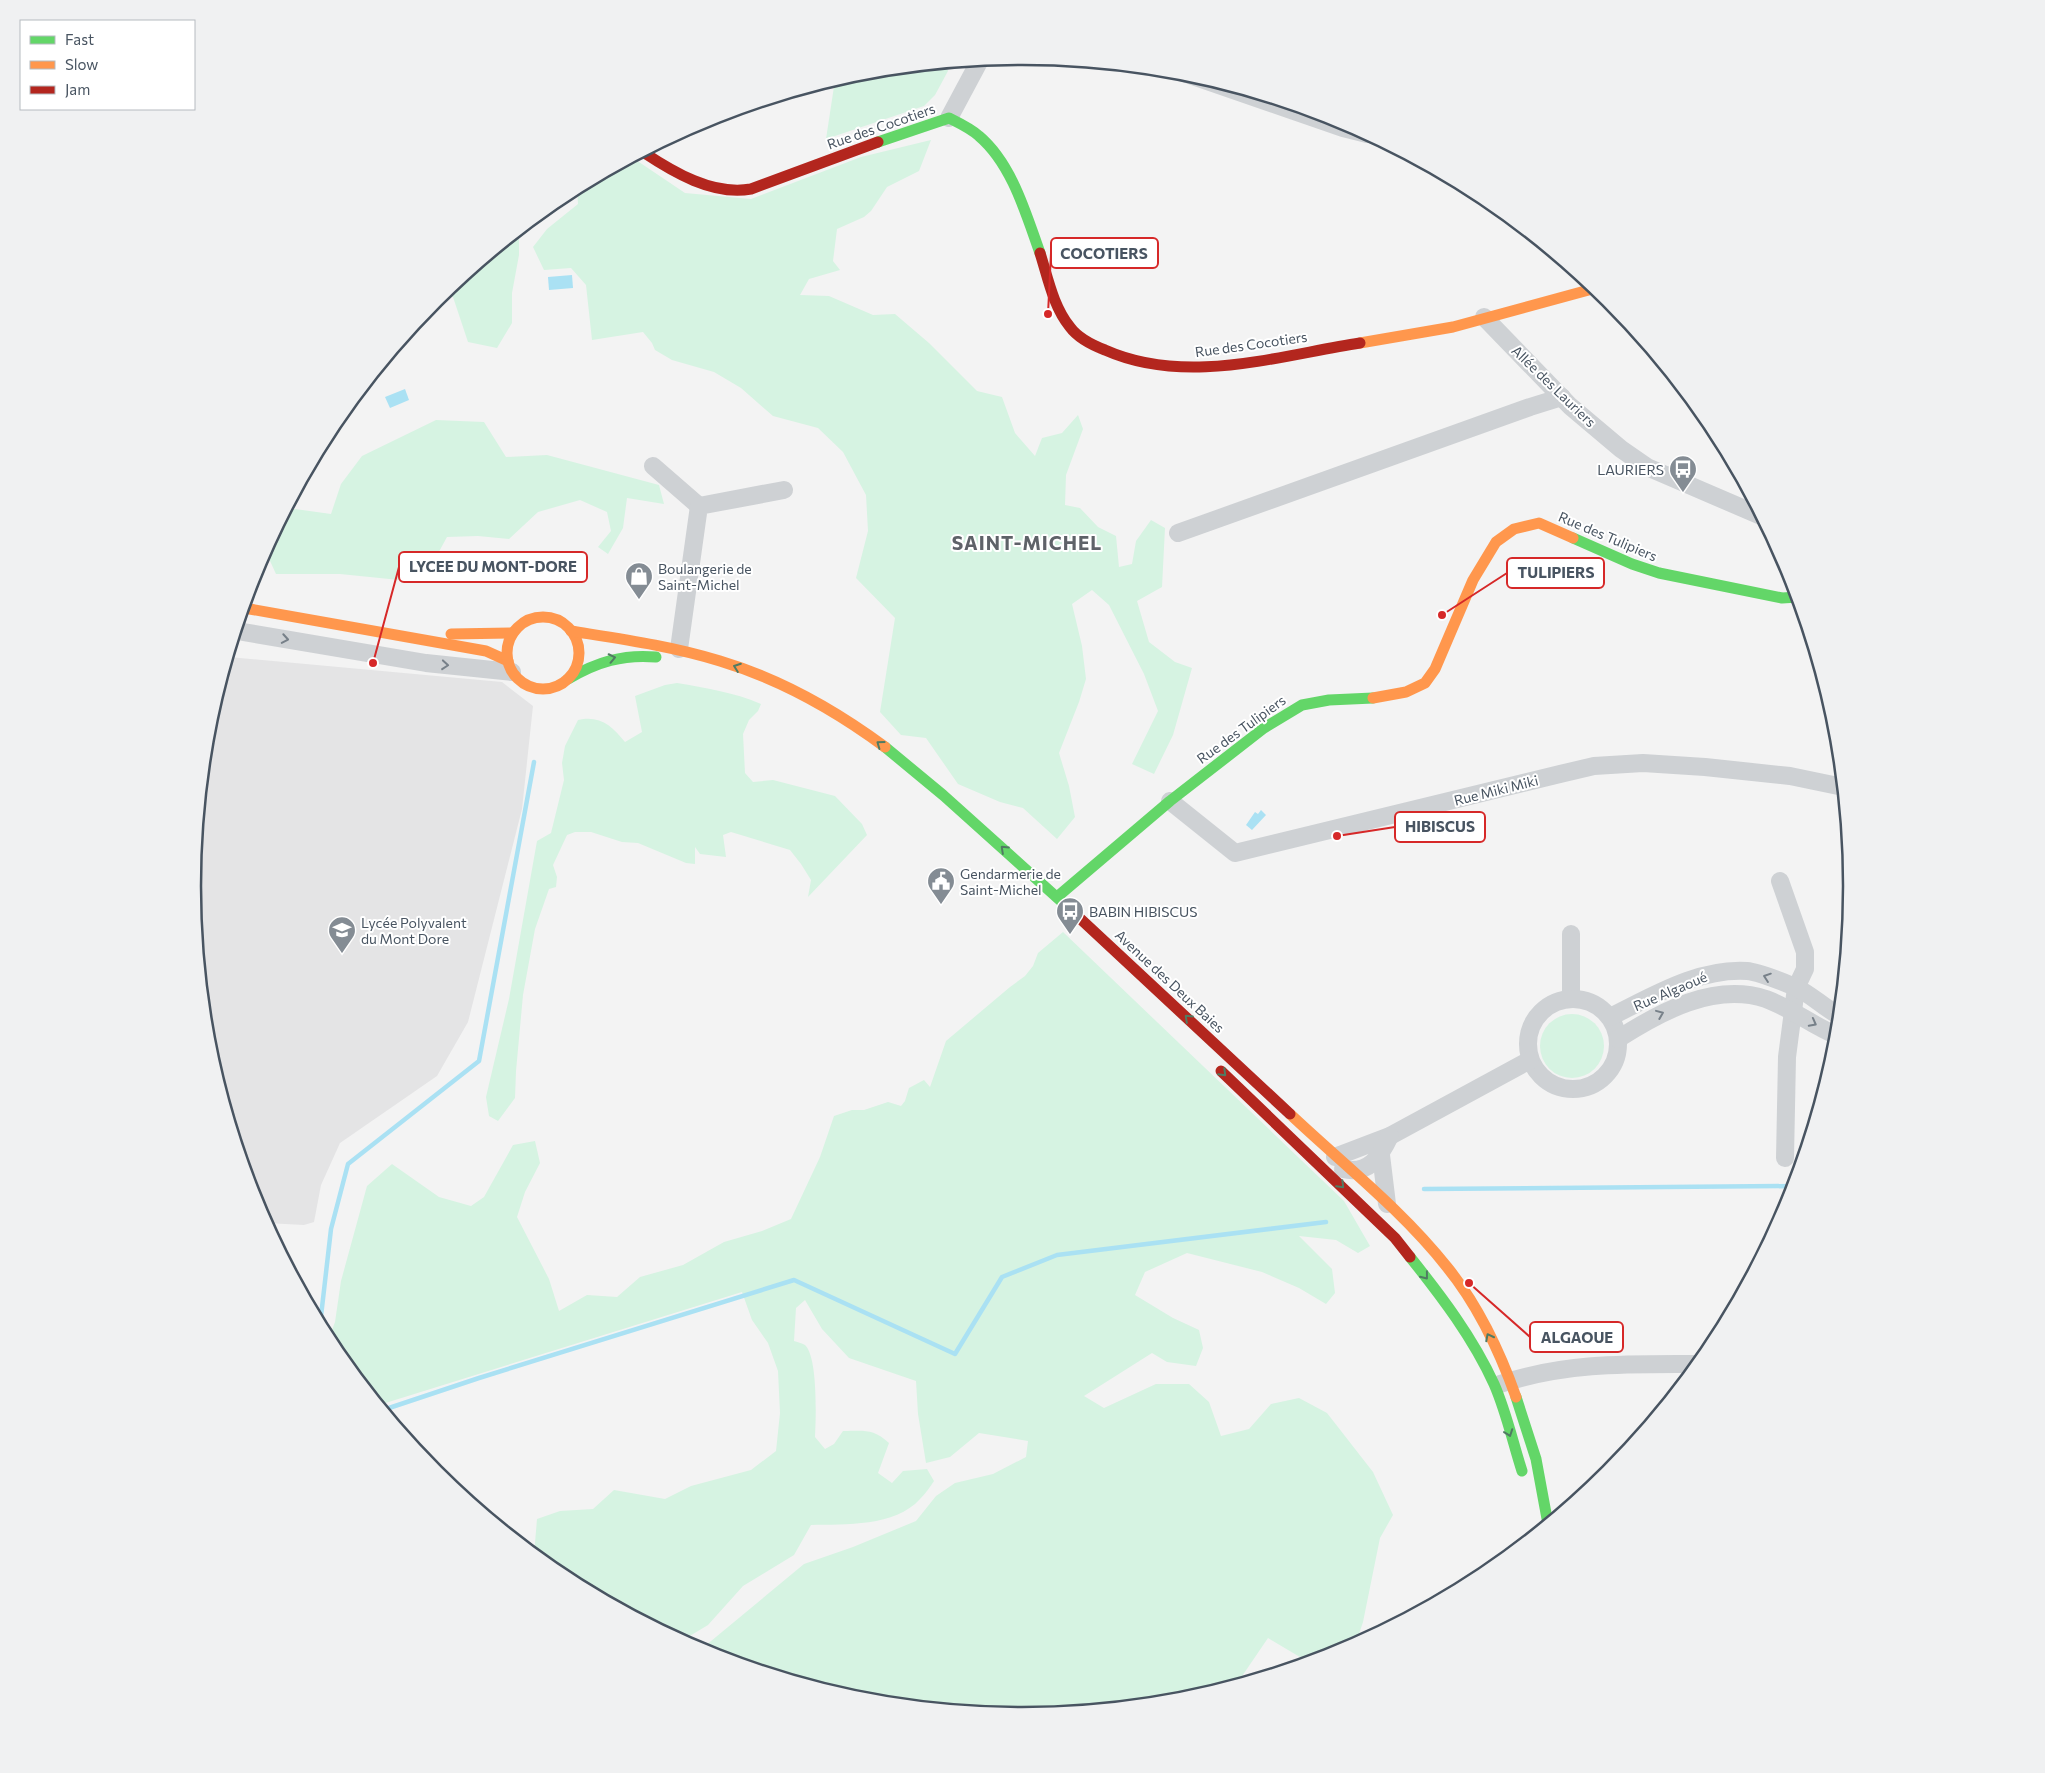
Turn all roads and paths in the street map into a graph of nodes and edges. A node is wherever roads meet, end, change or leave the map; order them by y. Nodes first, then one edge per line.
1 (976, 67) edge
2 (948, 118) junction
3 (648, 156) edge
4 (1587, 291) edge
5 (1484, 317) junction
6 (1562, 397) junction
7 (653, 466) dead end
8 (784, 490) dead end
9 (699, 506) junction
10 (1754, 513) edge
11 (1178, 533) dead end
12 (1791, 597) edge
13 (250, 609) edge
14 (318, 621) junction
15 (571, 631) junction
16 (242, 632) edge
17 (513, 633) junction
18 (679, 656) junction
19 (510, 666) junction
20 (568, 679) junction
21 (1838, 786) edge
22 (1170, 801) junction
23 (1780, 880) dead end
24 (1029, 888) dead end
25 (1052, 900) junction
26 (1061, 917) dead end
27 (1571, 934) dead end
28 (1796, 988) junction
29 (1571, 998) junction
30 (1793, 1013) junction
31 (1834, 1013) edge
32 (1610, 1017) junction
33 (1831, 1032) edge
34 (1618, 1039) junction
35 (1530, 1060) junction
36 (1212, 1063) dead end
37 (1256, 1107) junction
38 (1390, 1136) junction
39 (1381, 1154) junction
40 (1336, 1157) junction
41 (1785, 1158) dead end
42 (1351, 1171) junction
43 (1387, 1204) junction
44 (1691, 1364) edge
45 (1503, 1384) junction
46 (1525, 1482) dead end
47 (1534, 1515) dead end
48 (1542, 1523) edge
49 (1540, 1524) edge

1 - 2 street
2 - 3 main road, Rue des Cocotiers
2 - 5 main road, Rue des Cocotiers
4 - 5 main road, Rue des Cocotiers
5 - 6 street, Allée des Lauriers
6 - 10 street, Allée des Lauriers
6 - 11 street
7 - 9 street
8 - 9 street
9 - 18 street
12 - 22 main road, Rue des Tulipiers
13 - 14 main road, Avenue des Deux Baies
14 - 17 main road, Avenue des Deux Baies
14 - 19 main road, Avenue des Deux Baies
15 - 17 main road, Avenue des Deux Baies
15 - 18 main road, Avenue des Deux Baies
15 - 20 main road
16 -> 19 street
17 - 19 main road
20 -> 18 main road, Avenue des Deux Baies
25 -> 18 main road, Avenue des Deux Baies
19 - 20 main road, Avenue des Deux Baies
21 - 22 street, Rue Miki Miki
22 - 25 main road, Rue des Tulipiers
23 - 28 street
24 - 25 main road, Avenue des Deux Baies
25 - 26 main road, Avenue des Deux Baies
40 -> 25 main road, Avenue des Deux Baies
27 - 29 street
28 - 30 street
28 - 31 street, Rue Algaoué
28 -> 32 street, Rue Algaoué
29 - 32 street
29 - 35 street
30 -> 33 street, Rue Algaoué
34 -> 30 street, Rue Algaoué
30 - 41 street
32 - 34 street
34 - 35 street
35 - 38 street
36 -> 37 main road, Avenue des Deux Baies
37 - 42 street
37 -> 45 main road, Avenue des Deux Baies
38 - 39 street
38 - 40 street
39 - 42 street
39 - 43 street
40 - 42 main road, Avenue des Deux Baies
42 - 43 main road, Avenue des Deux Baies
45 -> 43 main road, Avenue des Deux Baies
44 - 45 street
45 -> 46 main road, Avenue des Deux Baies
45 - 48 main road, Avenue des Deux Baies
47 - 49 main road, Avenue des Deux Baies

